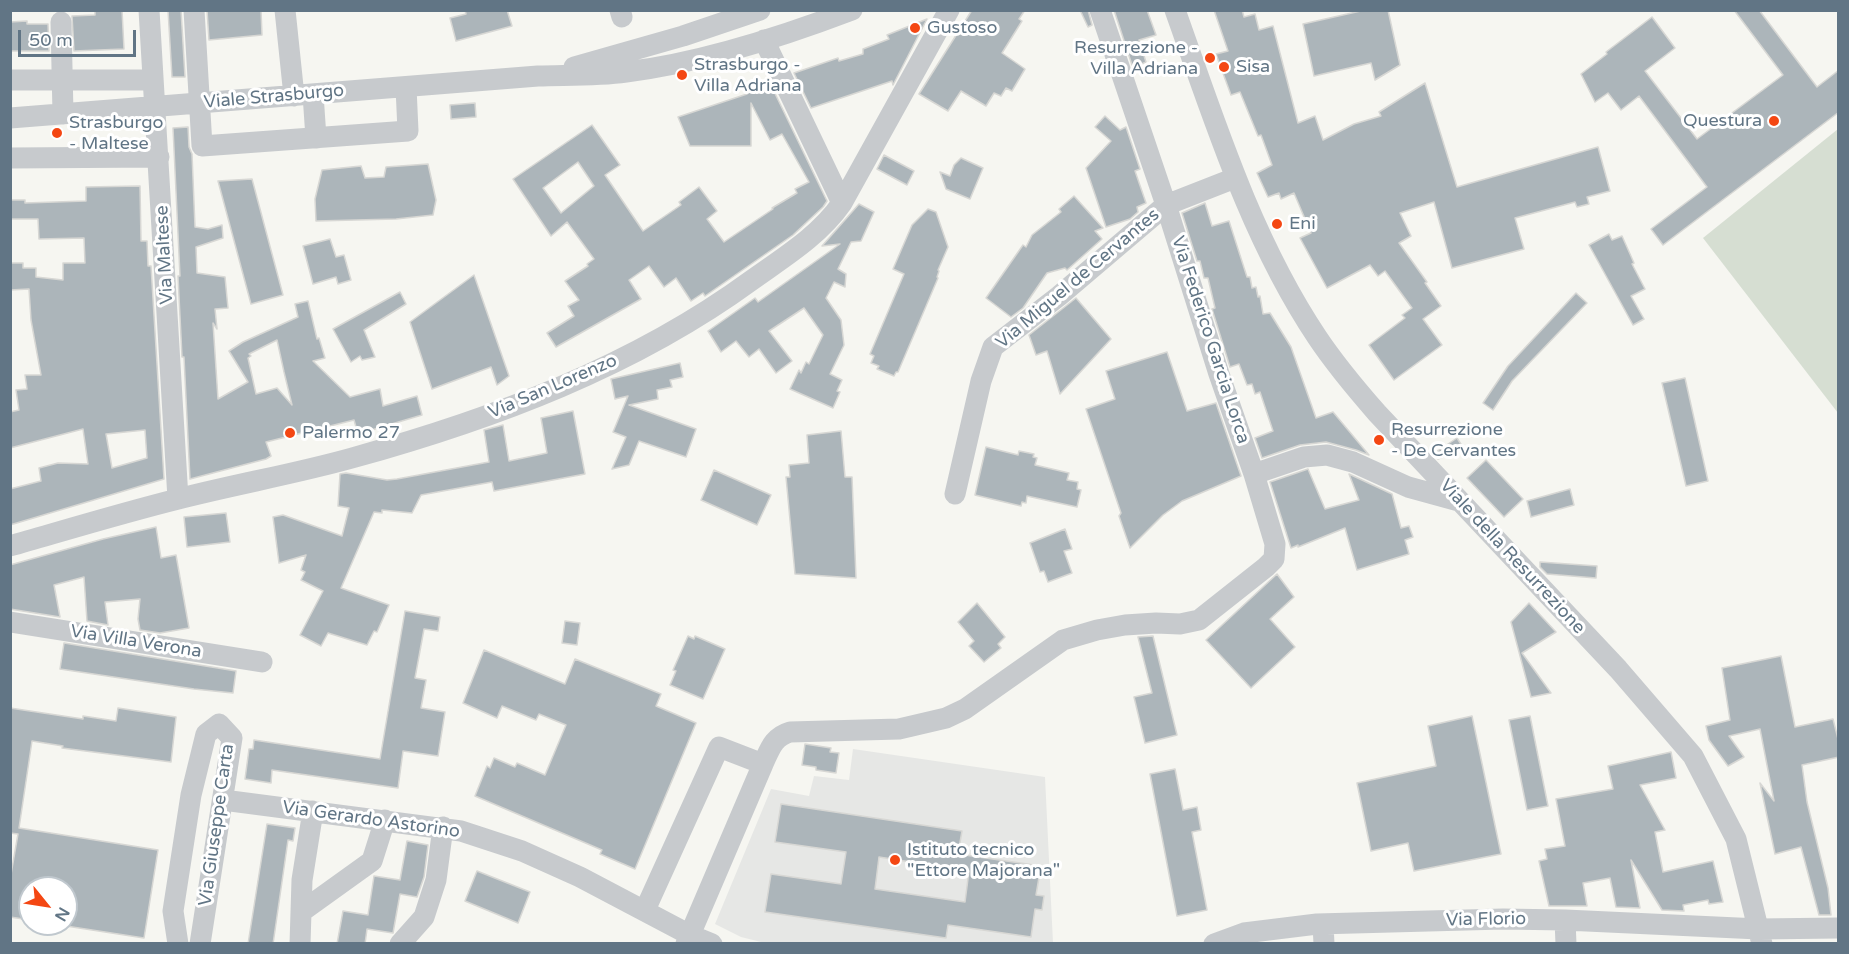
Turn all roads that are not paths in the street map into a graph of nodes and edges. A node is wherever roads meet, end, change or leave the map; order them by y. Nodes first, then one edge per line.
1 (149, 10) edge
2 (194, 10) edge
3 (285, 10) edge
4 (760, 10) edge
5 (852, 10) edge
6 (949, 10) edge
7 (1100, 10) edge
8 (1175, 10) edge
9 (61, 22) dead end
10 (711, 27) junction
11 (764, 40) junction
12 (720, 52) junction
13 (538, 76) junction
14 (10, 80) edge
15 (62, 80) junction
16 (153, 80) junction
17 (406, 87) junction
18 (303, 95) junction
19 (199, 103) junction
20 (155, 107) junction
21 (63, 114) junction
22 (10, 118) edge
23 (316, 138) junction
24 (10, 158) edge
25 (159, 158) junction
26 (1235, 178) junction
27 (842, 203) junction
28 (1166, 205) junction
29 (1254, 474) junction
30 (955, 494) dead end
31 (178, 499) junction
32 (1459, 501) junction
33 (10, 546) edge
34 (10, 622) edge
35 (262, 662) dead end
36 (763, 764) junction
37 (223, 800) junction
38 (313, 811) junction
39 (385, 820) junction
40 (443, 827) junction
41 (645, 910) junction
42 (301, 912) junction
43 (1565, 920) junction
44 (1839, 928) edge
45 (1321, 931) edge
46 (1761, 936) edge
47 (688, 939) edge
48 (178, 944) edge
49 (200, 944) edge
50 (300, 944) edge
51 (400, 944) edge
52 (712, 944) edge
53 (1214, 944) edge
54 (1566, 944) edge

1 - 16 street, Via Maltese
2 - 19 street
3 - 18 street
4 - 10 street, Viale Strasburgo
5 - 11 street, Viale Strasburgo
6 - 27 street, Via San Lorenzo
7 - 28 street, Via Federico Garcia Lorca
8 - 26 street, Viale della Resurrezione
9 - 15 street
10 - 12 street
10 - 13 street, Viale Strasburgo
11 - 12 street, Viale Strasburgo
11 - 27 street
12 - 13 street, Viale Strasburgo
13 - 17 street, Viale Strasburgo
14 - 15 street
15 - 16 street
15 - 21 street
16 - 20 street, Via Maltese
17 - 18 street, Viale Strasburgo
17 - 23 street
18 - 19 street, Viale Strasburgo
18 - 23 street
19 - 20 street, Viale Strasburgo
19 - 23 street
20 - 21 street, Viale Strasburgo
20 - 25 street, Via Maltese
21 - 22 street, Viale Strasburgo
24 - 25 street
25 - 31 street, Via Maltese
26 - 28 street, Via Miguel de Cervantes
26 - 32 street, Viale della Resurrezione
27 - 31 street, Via San Lorenzo
28 - 29 street, Via Federico Garcia Lorca
28 - 30 street, Via Miguel de Cervantes
29 - 32 street
29 - 36 street, Via Federico Garcia Lorca
31 - 33 street, Via San Lorenzo
32 - 46 street, Viale della Resurrezione
34 - 35 street, Via Villa Verona
36 - 41 street
36 - 47 street
37 - 38 street, Via Gerardo Astorino
37 - 48 street, Via Giuseppe Carta
37 - 49 street, Via Giuseppe Carta
38 - 39 street, Via Gerardo Astorino
38 - 42 street
39 - 40 street, Via Gerardo Astorino
39 - 42 street
40 - 41 street, Via Gerardo Astorino
40 - 51 street
41 - 47 street, Via Gerardo Astorino
42 - 50 street
43 - 45 street, Via Florio
43 - 46 street, Via Florio
43 - 54 street
44 - 46 street, Via Florio
45 - 53 street, Via Florio
47 - 52 street, Via Gerardo Astorino

